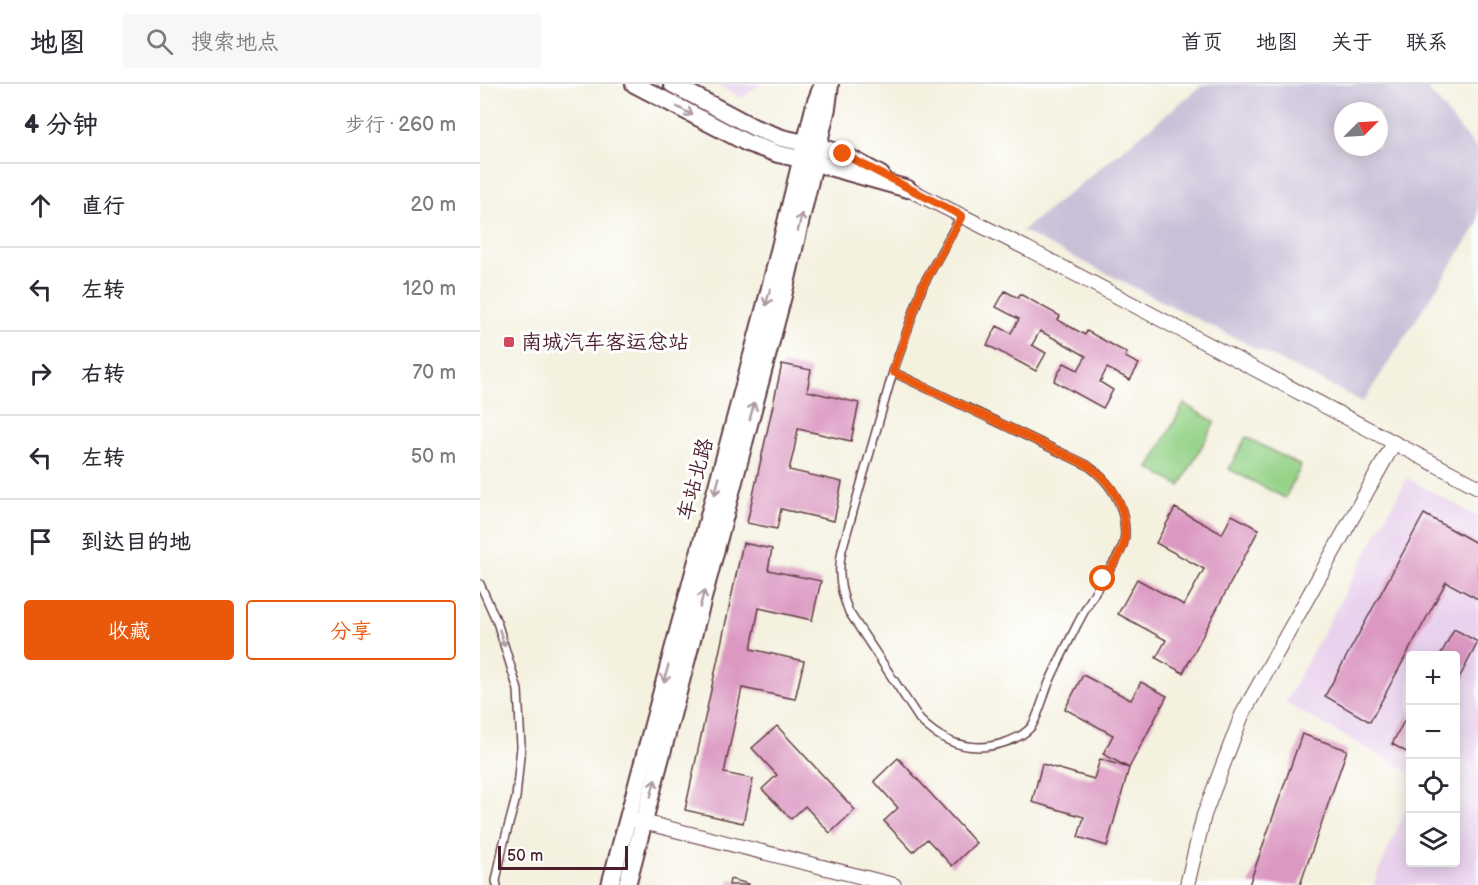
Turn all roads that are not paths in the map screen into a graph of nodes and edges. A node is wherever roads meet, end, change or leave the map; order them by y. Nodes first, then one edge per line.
1 (634, 84) edge
2 (672, 84) edge
3 (823, 84) edge
4 (830, 84) edge
5 (809, 153) junction
6 (908, 189) joint
7 (962, 216) junction
8 (893, 372) junction
9 (1394, 443) junction
10 (1478, 487) edge
11 (480, 584) edge
12 (627, 818) junction
13 (644, 822) junction
14 (497, 885) edge
15 (610, 885) edge
16 (627, 885) edge
17 (894, 885) edge
18 (1187, 885) edge

1 -> 5 street
2 - 5 street
3 - 5 street, 车站北路
4 - 5 street, 车站北路
5 - 6 street
5 -> 12 street, 车站北路
13 -> 5 street, 车站北路
6 - 7 street
7 - 8 lane
7 - 9 street
8 - 8 lane
9 - 10 street
9 - 18 street
11 -> 14 lane
12 - 13 street
12 - 15 street, 车站北路
13 - 16 street, 车站北路
13 - 17 street

